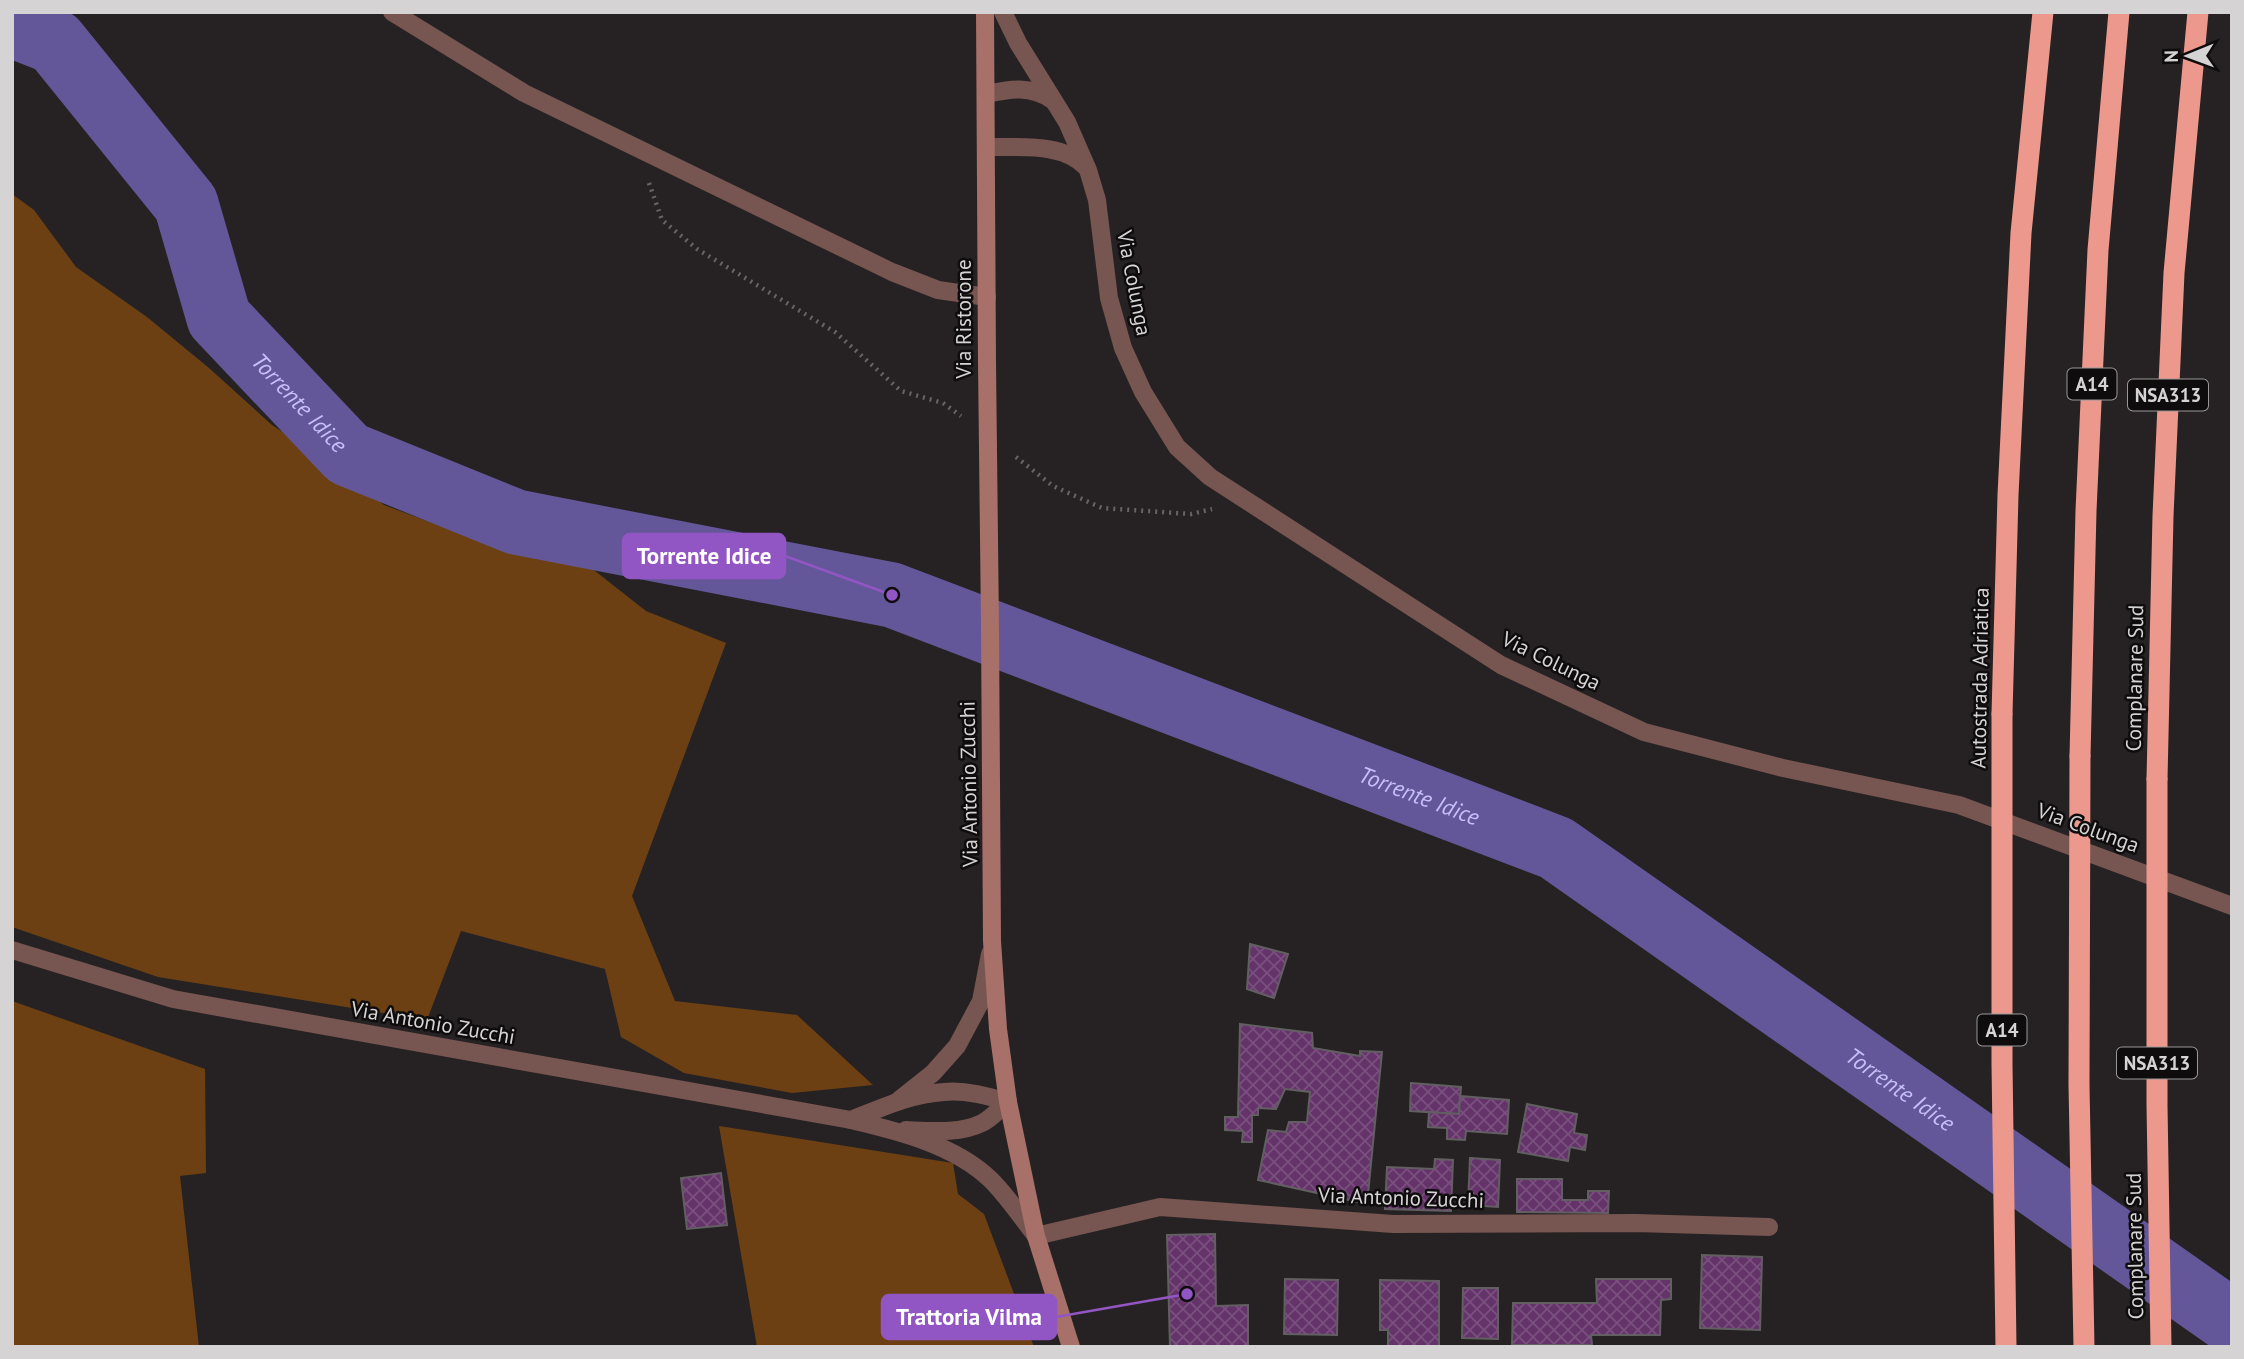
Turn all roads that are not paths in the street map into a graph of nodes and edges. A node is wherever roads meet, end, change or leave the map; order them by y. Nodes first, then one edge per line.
1 (392, 12) edge
2 (985, 12) edge
3 (1003, 12) edge
4 (2043, 12) edge
5 (2119, 12) edge
6 (2198, 12) edge
7 (986, 93) junction
8 (1055, 103) junction
9 (987, 147) junction
10 (1088, 170) junction
11 (987, 297) junction
12 (990, 626) joint
13 (2232, 906) edge
14 (993, 932) junction
15 (12, 950) edge
16 (899, 1100) junction
17 (1008, 1102) junction
18 (851, 1120) junction
19 (892, 1129) junction
20 (1769, 1227) dead end
21 (1036, 1236) junction
22 (1071, 1347) edge
23 (2006, 1347) edge
24 (2084, 1347) edge
25 (2161, 1347) edge

1 - 11 street
2 - 7 main road, Via Ristorone
3 - 8 street, Via Colunga
4 - 23 highway, Autostrada Adriatica / A14, bridge
5 - 24 highway, A14, bridge
6 - 25 highway, Complanare Sud / NSA313, bridge
7 - 8 street
7 - 9 main road, Via Ristorone
8 - 10 street, Via Colunga
9 - 10 street
9 - 11 main road, Via Ristorone
10 - 13 street, Via Colunga
11 - 12 main road, Via Ristorone, bridge
12 - 14 main road, Via Antonio Zucchi
14 - 16 street, Via Antonio Zucchi
14 - 17 main road, Via Antonio Zucchi
15 - 18 street, Via Antonio Zucchi
16 - 17 street, Via Antonio Zucchi
16 - 18 street, Via Antonio Zucchi
17 - 19 street, Via Antonio Zucchi
17 - 21 main road, Via Antonio Zucchi
18 - 19 street, Via Antonio Zucchi
19 - 21 street, Via Antonio Zucchi
20 - 21 street, Via Antonio Zucchi
21 - 22 main road, Via Antonio Zucchi

